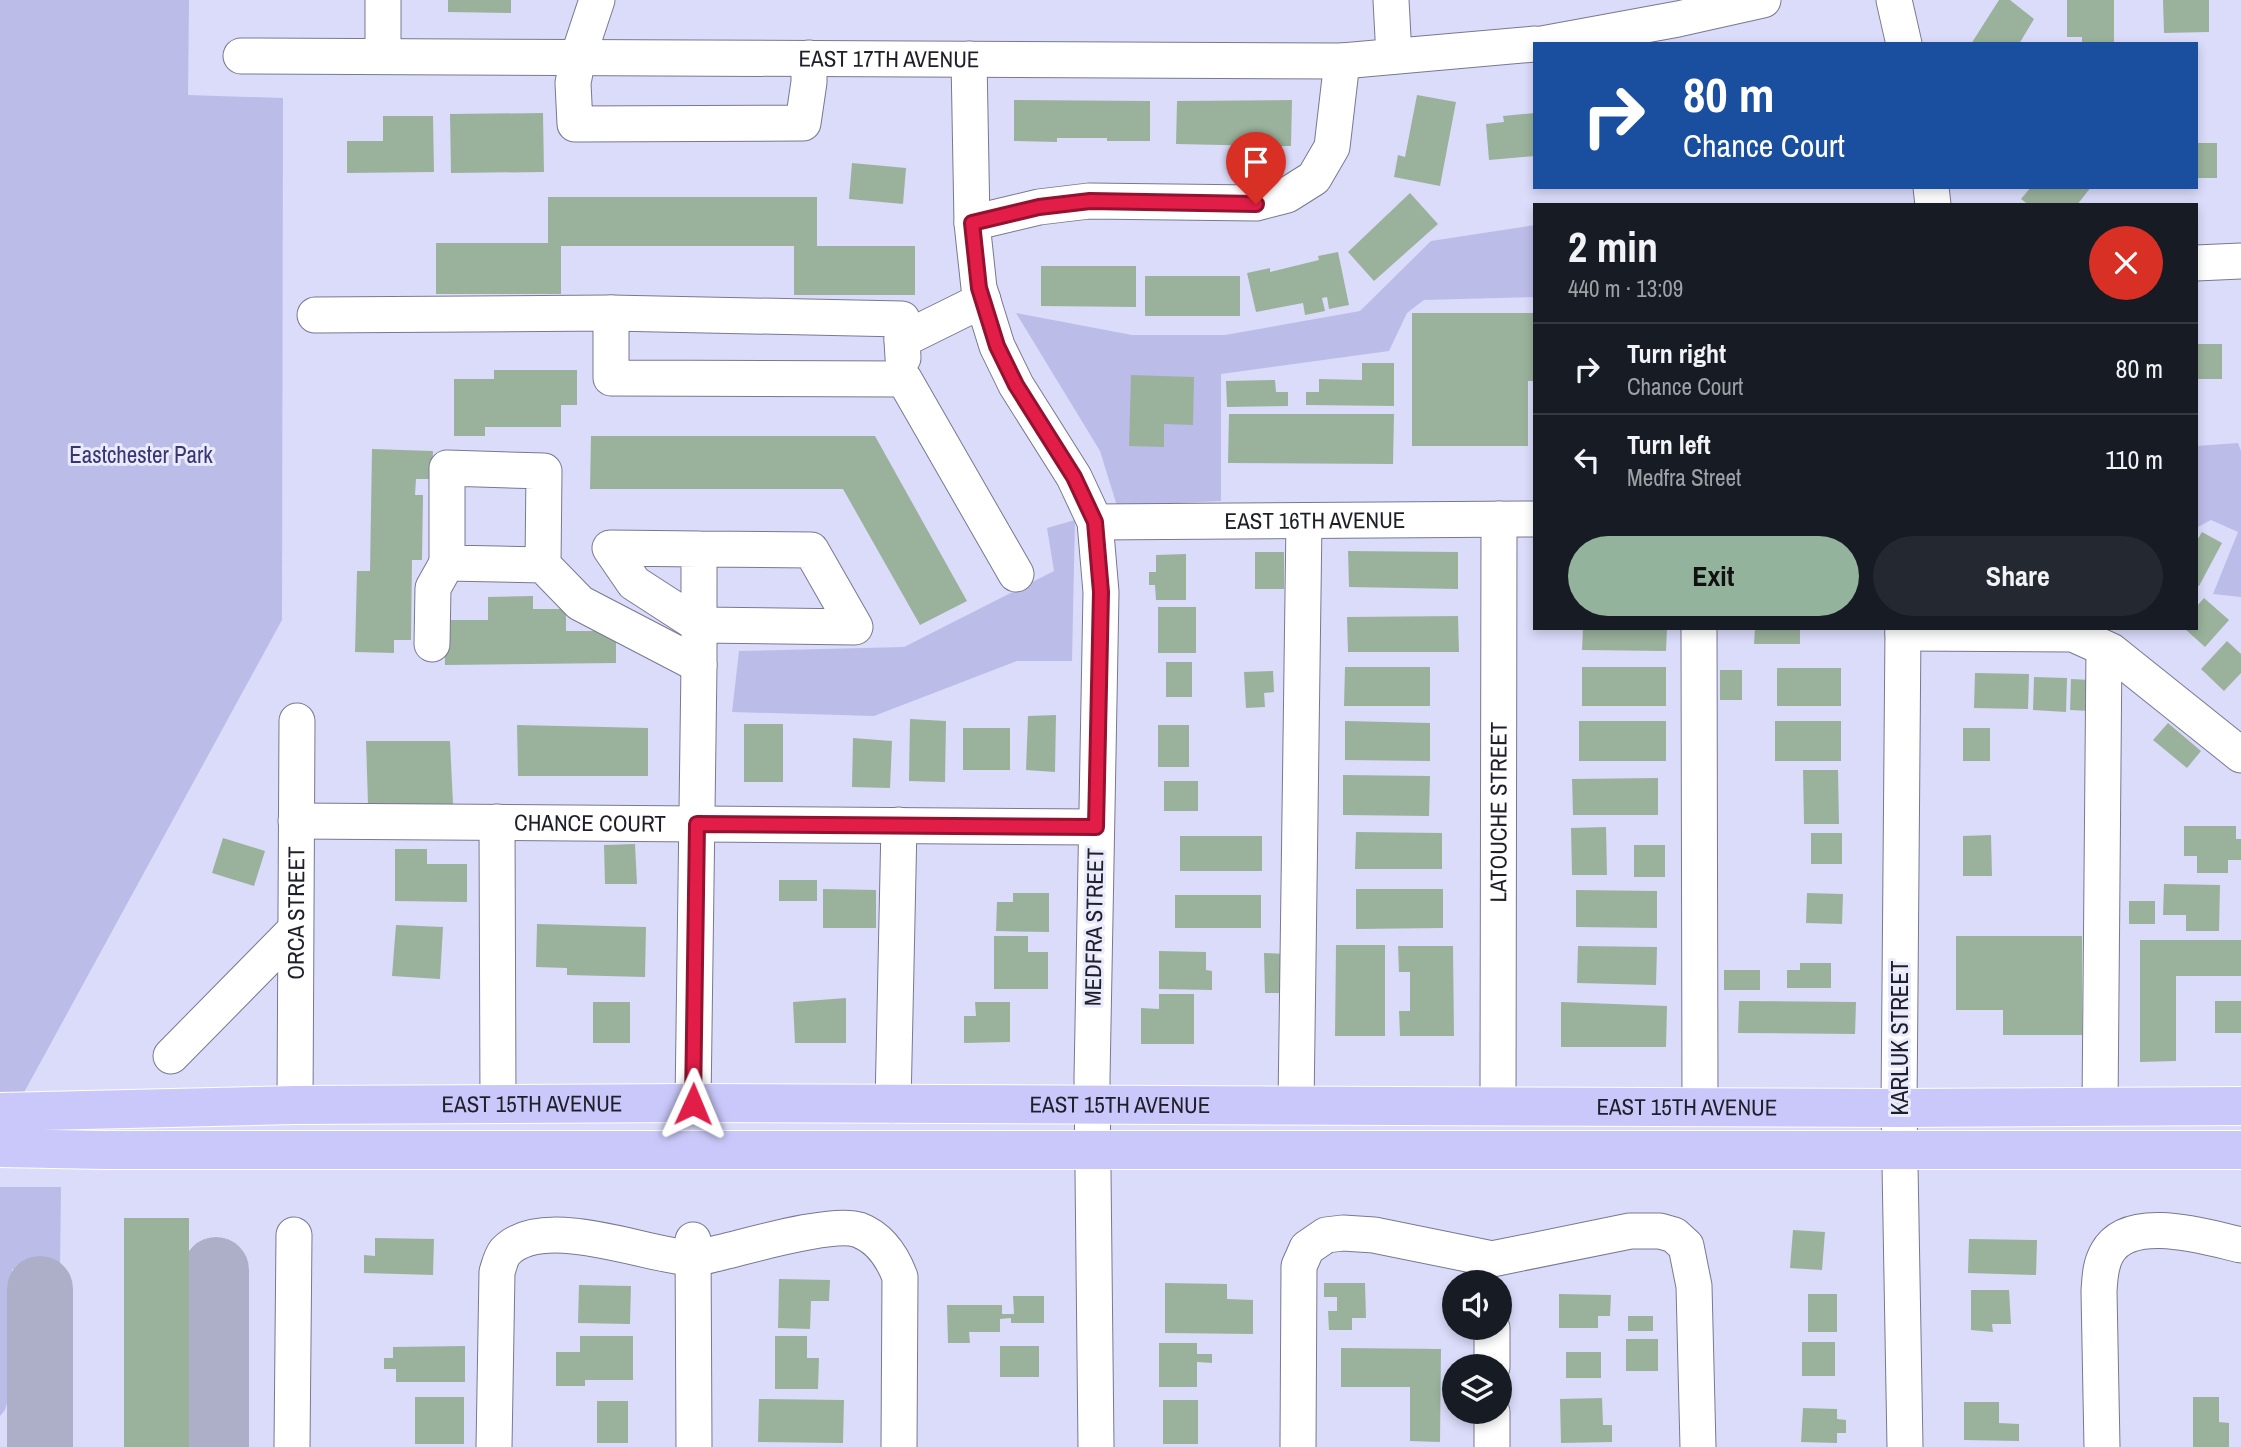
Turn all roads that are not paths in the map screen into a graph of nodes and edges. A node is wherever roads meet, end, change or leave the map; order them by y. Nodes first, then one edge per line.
1 (383, 0) edge
2 (597, 0) edge
3 (1391, 0) edge
4 (1763, 0) edge
5 (1894, 0) edge
6 (1676, 9) edge
7 (1550, 42) edge
8 (1904, 42) edge
9 (1533, 44) edge
10 (241, 56) dead end
11 (1394, 56) junction
12 (383, 57) junction
13 (579, 57) junction
14 (809, 58) junction
15 (969, 59) junction
16 (1342, 61) junction
17 (972, 223) junction
18 (2241, 261) edge
19 (2198, 263) edge
20 (983, 300) junction
21 (611, 313) junction
22 (315, 316) dead end
23 (902, 340) junction
24 (904, 379) junction
25 (1533, 519) edge
26 (1499, 520) junction
27 (1304, 521) junction
28 (1095, 522) junction
29 (699, 549) junction
30 (447, 563) junction
31 (543, 565) junction
32 (1016, 574) dead end
33 (699, 625) junction
34 (1699, 630) edge
35 (1903, 630) edge
36 (432, 644) dead end
37 (2104, 648) junction
38 (699, 665) junction
39 (297, 721) dead end
40 (2241, 755) edge
41 (296, 821) junction
42 (496, 822) junction
43 (697, 824) junction
44 (899, 825) junction
45 (1096, 827) junction
46 (295, 930) junction
47 (171, 1056) dead end
48 (498, 1104) junction
49 (693, 1104) junction
50 (295, 1105) junction
51 (893, 1105) junction
52 (1296, 1105) junction
53 (1498, 1105) junction
54 (1092, 1106) junction
55 (1700, 1106) junction
56 (2241, 1106) edge
57 (2100, 1107) junction
58 (1899, 1108) junction
59 (0, 1112) edge
60 (0, 1148) edge
61 (1093, 1149) junction
62 (2241, 1150) edge
63 (1900, 1151) junction
64 (294, 1236) dead end
65 (2241, 1245) edge
66 (693, 1250) junction
67 (1489, 1270) edge
68 (1495, 1270) edge
69 (1492, 1424) edge
70 (292, 1447) edge
71 (494, 1447) edge
72 (694, 1447) edge
73 (898, 1447) edge
74 (1096, 1447) edge
75 (1298, 1447) edge
76 (1492, 1447) edge
77 (1698, 1447) edge
78 (1905, 1447) edge
79 (2102, 1447) edge

1 - 12 street
2 - 13 street
3 - 11 street
4 - 6 street
5 - 8 street
6 - 7 street
9 - 11 street, EAST 17TH AVENUE
10 - 12 street, EAST 17TH AVENUE
11 - 16 street, EAST 17TH AVENUE
12 - 13 street, EAST 17TH AVENUE
13 - 14 street, EAST 17TH AVENUE
13 - 14 street
14 - 15 street, EAST 17TH AVENUE
15 - 16 street, EAST 17TH AVENUE
15 - 17 street, MEDFRA STREET
16 - 17 street
17 - 20 street, MEDFRA STREET
18 - 19 street
20 - 23 street
20 - 28 street, MEDFRA STREET
21 - 22 street
21 - 23 street
21 - 24 street
23 - 24 street
24 - 32 street
25 - 26 street, EAST 16TH AVENUE
26 - 27 street, EAST 16TH AVENUE
26 - 53 street, LATOUCHE STREET
27 - 28 street, EAST 16TH AVENUE
27 - 52 street
28 - 45 street, MEDFRA STREET
29 - 33 street
29 - 33 street
29 - 33 street
30 - 31 street
30 - 31 street
30 - 36 street
31 - 38 street
33 - 38 street
34 - 55 street
35 - 37 street
35 - 58 street, KARLUK STREET
37 - 40 street
37 - 57 street
38 - 43 street
39 - 41 street, ORCA STREET
41 - 42 street, CHANCE COURT
41 - 46 street, ORCA STREET
42 - 43 street, CHANCE COURT
42 - 48 street
43 - 44 street, CHANCE COURT
43 - 49 street
44 - 45 street, CHANCE COURT
44 - 51 street
45 - 54 street, MEDFRA STREET
46 - 47 street
46 - 50 street, ORCA STREET
48 - 49 main road, EAST 15TH AVENUE
48 - 50 main road, EAST 15TH AVENUE
49 - 51 main road, EAST 15TH AVENUE
50 - 59 main road, EAST 15TH AVENUE
51 - 54 main road, EAST 15TH AVENUE
52 - 53 main road, EAST 15TH AVENUE
52 - 54 main road, EAST 15TH AVENUE
53 - 55 main road, EAST 15TH AVENUE
54 - 61 street, MEDFRA STREET
55 - 58 main road, EAST 15TH AVENUE
56 - 57 main road, EAST 15TH AVENUE
57 - 58 main road, EAST 15TH AVENUE
58 - 63 street, KARLUK STREET
60 - 61 main road, EAST 15TH AVENUE
61 - 63 main road, EAST 15TH AVENUE
61 - 74 street, MEDFRA STREET
62 - 63 main road, EAST 15TH AVENUE
63 - 78 street, KARLUK STREET
64 - 70 street
65 - 79 street
66 - 71 street
66 - 72 street
66 - 73 street
67 - 75 street
68 - 77 street
69 - 76 street

